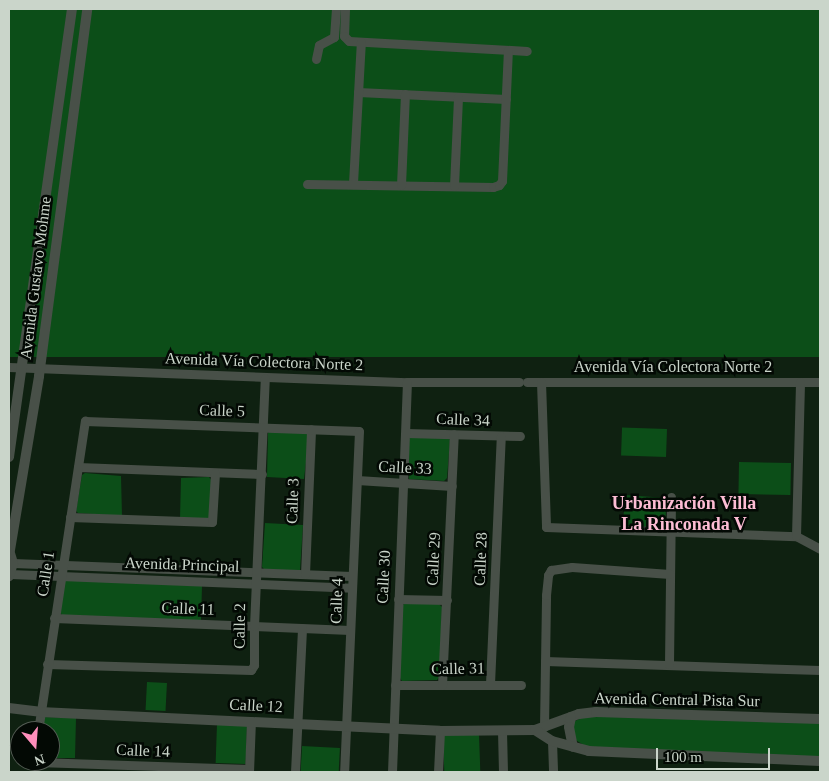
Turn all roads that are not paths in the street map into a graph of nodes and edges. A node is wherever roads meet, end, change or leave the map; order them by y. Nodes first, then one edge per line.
1 (72, 9) edge
2 (87, 9) edge
3 (336, 9) edge
4 (345, 9) edge
5 (361, 42) junction
6 (508, 50) junction
7 (527, 52) dead end
8 (316, 59) dead end
9 (358, 92) junction
10 (405, 94) junction
11 (458, 97) junction
12 (506, 99) junction
13 (353, 183) junction
14 (307, 184) dead end
15 (401, 185) junction
16 (454, 186) junction
17 (9, 367) edge
18 (21, 367) junction
19 (40, 368) junction
20 (265, 378) junction
21 (407, 382) junction
22 (541, 382) junction
23 (800, 382) junction
24 (820, 382) edge
25 (12, 416) edge
26 (85, 421) joint
27 (264, 427) junction
28 (311, 429) junction
29 (359, 431) joint
30 (406, 433) junction
31 (454, 434) junction
32 (501, 436) junction
33 (520, 436) dead end
34 (9, 457) edge
35 (78, 467) junction
36 (215, 473) junction
37 (262, 474) junction
38 (357, 480) junction
39 (404, 484) junction
40 (452, 486) junction
41 (671, 496) dead end
42 (70, 517) junction
43 (670, 532) junction
44 (796, 536) junction
45 (820, 549) edge
46 (9, 550) edge
47 (13, 563) junction
48 (63, 564) junction
49 (256, 571) junction
50 (306, 574) junction
51 (670, 574) junction
52 (9, 575) edge
53 (60, 576) junction
54 (352, 576) junction
55 (256, 583) junction
56 (352, 588) junction
57 (398, 599) junction
58 (447, 600) junction
59 (54, 618) junction
60 (254, 626) junction
61 (302, 628) junction
62 (350, 630) junction
63 (546, 661) junction
64 (47, 664) junction
65 (669, 664) junction
66 (820, 670) edge
67 (490, 684) junction
68 (521, 684) dead end
69 (395, 685) junction
70 (442, 685) junction
71 (9, 708) edge
72 (40, 712) junction
73 (571, 717) junction
74 (820, 719) edge
75 (39, 721) edge
76 (251, 721) junction
77 (298, 724) junction
78 (347, 726) junction
79 (394, 729) junction
80 (539, 729) junction
81 (440, 731) junction
82 (502, 731) junction
83 (552, 741) junction
84 (573, 747) junction
85 (820, 761) edge
86 (60, 762) edge
87 (249, 771) edge
88 (295, 772) edge
89 (344, 772) edge
90 (392, 772) edge
91 (438, 772) edge
92 (503, 772) edge
93 (553, 772) edge

1 - 18 street, Avenida Gustavo Mohme
2 - 19 street, Avenida Gustavo Mohme
3 - 8 street
4 - 5 street
5 - 6 street
5 - 9 street
6 - 7 street
6 - 12 street
9 - 10 street
9 - 13 street
10 - 11 street
10 - 15 street
11 - 12 street
11 - 16 street
12 - 16 street
13 - 14 street
13 - 15 street
15 - 16 street
17 - 18 street, Avenida Vía Colectora Norte 2
18 - 19 street, Avenida Vía Colectora Norte 2
18 - 25 street, Avenida Gustavo Mohme
19 - 20 street, Avenida Vía Colectora Norte 2
19 - 46 street, Avenida Gustavo Mohme
20 - 21 street, Avenida Vía Colectora Norte 2
20 - 27 street, Calle 2
21 - 22 street, Avenida Vía Colectora Norte 2
21 - 30 street, Calle 30
22 - 23 street, Avenida Vía Colectora Norte 2
22 - 43 street
23 - 24 street, Avenida Vía Colectora Norte 2
23 - 44 street
25 - 34 street, Avenida Gustavo Mohme
26 - 27 street, Calle 5
26 - 35 street, Calle 1
27 - 28 street, Calle 5
27 - 37 street, Calle 2
28 - 29 street, Calle 5
28 - 50 street, Calle 3
29 - 38 street, Calle 4
30 - 31 street, Calle 34
30 - 39 street, Calle 30
31 - 32 street, Calle 34
31 - 40 street, Calle 29
32 - 33 street, Calle 34
32 - 67 street, Calle 28
35 - 36 street
35 - 42 street, Calle 1
36 - 37 street
36 - 42 street
37 - 49 street, Calle 2
38 - 39 street, Calle 33
38 - 54 street, Calle 4
39 - 40 street, Calle 33
39 - 57 street, Calle 30
40 - 58 street, Calle 29
41 - 43 street
42 - 48 street, Calle 1
43 - 44 street
43 - 51 street
44 - 45 street
46 - 47 street
47 - 48 street, Avenida Principal
47 - 52 street
48 - 49 street, Avenida Principal
48 - 53 street, Calle 1
49 - 50 street, Avenida Principal
49 - 55 street, Calle 2
50 - 54 street, Avenida Principal
51 - 63 street
51 - 65 street
52 - 53 street, Avenida Principal
53 - 55 street, Avenida Principal
53 - 59 street, Calle 1
54 - 56 street, Calle 4
55 - 56 street, Avenida Principal
55 - 60 street, Calle 2
56 - 62 street, Calle 4
57 - 58 street
57 - 69 street, Calle 30
58 - 70 street, Calle 29
59 - 60 street, Calle 11
59 - 64 street, Calle 1
60 - 61 street, Calle 11
60 - 64 street, Calle 2
61 - 62 street, Calle 11
61 - 77 street
62 - 78 street, Calle 4
63 - 65 street
63 - 80 street
64 - 72 street, Calle 1
65 - 66 street
67 - 68 street, Calle 31
67 - 70 street, Calle 31
69 - 70 street, Calle 31
69 - 79 street, Calle 30
71 - 72 street, Calle 12
72 - 75 street, Calle 1
72 - 76 street, Calle 12
73 - 74 street, Avenida Central Pista Sur
73 - 80 street, Avenida Central Pista Sur
73 - 84 street
76 - 77 street, Calle 12
76 - 87 street
77 - 78 street, Calle 12
77 - 88 street
78 - 79 street, Calle 12
78 - 89 street, Calle 4
79 - 81 street, Calle 12
79 - 90 street, Calle 30
80 - 82 street, Calle 12
80 - 83 street
81 - 82 street, Calle 12
81 - 91 street
82 - 92 street
83 - 84 street
83 - 93 street
84 - 85 street
86 - 87 street, Calle 14

